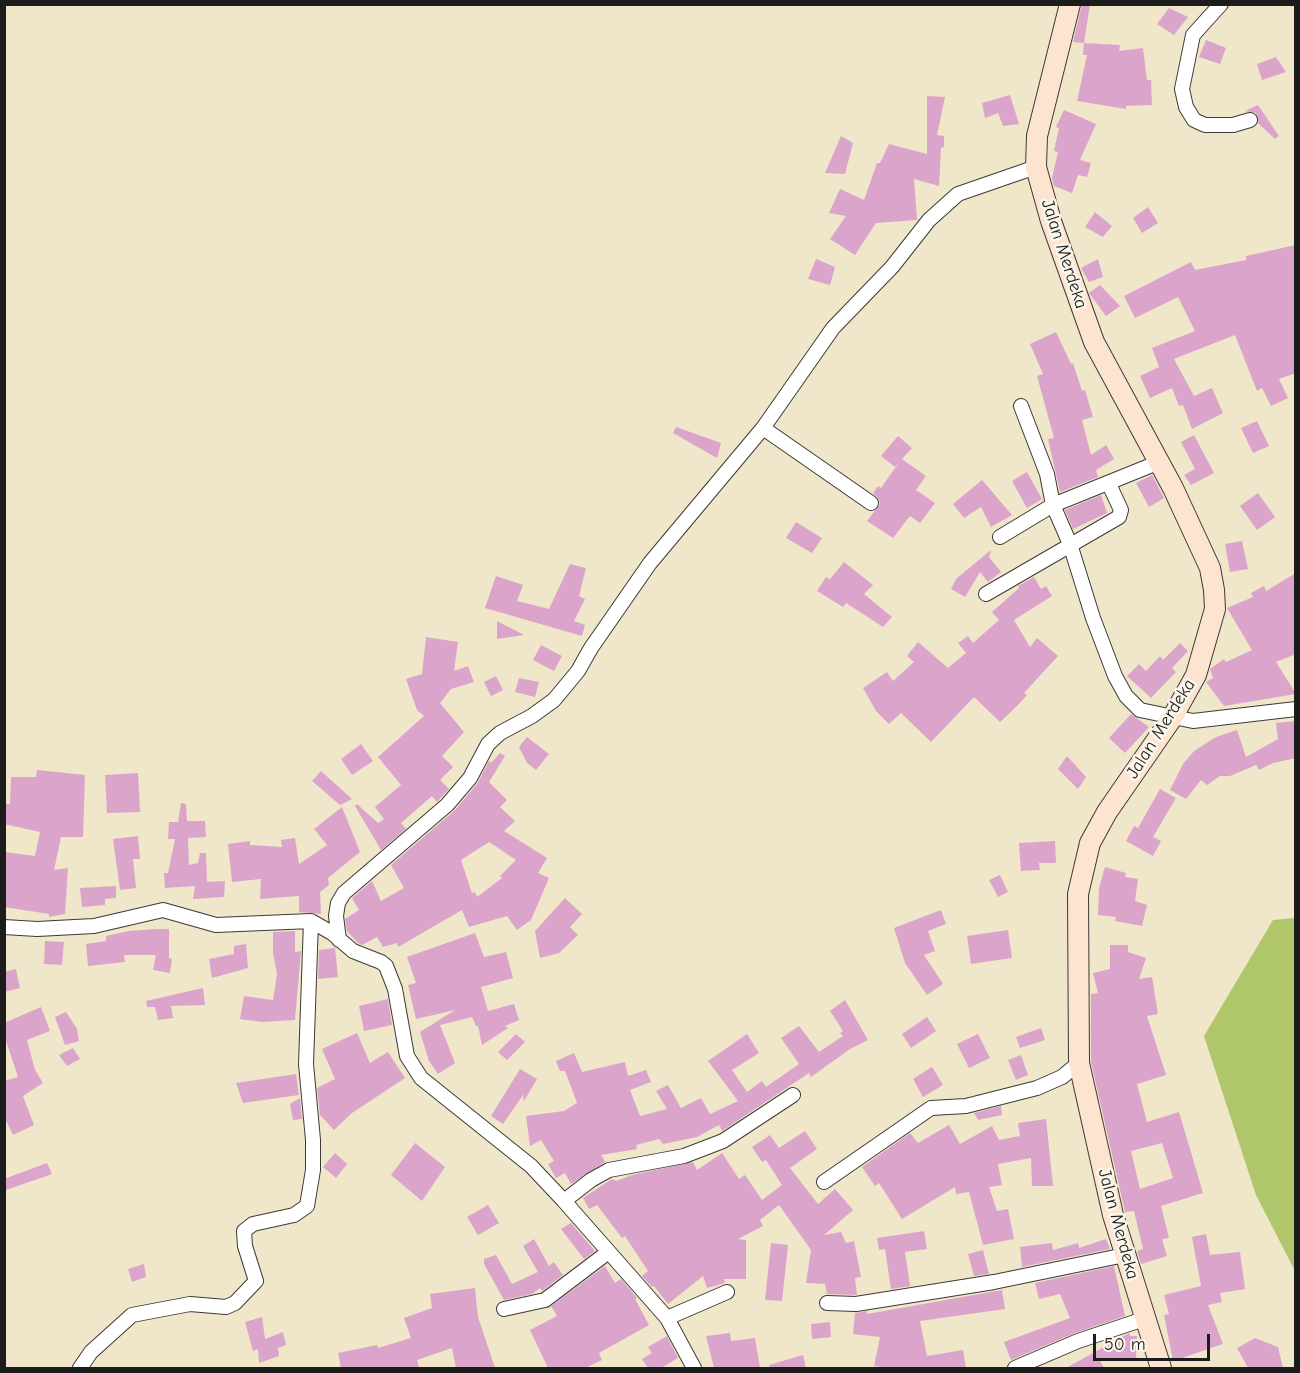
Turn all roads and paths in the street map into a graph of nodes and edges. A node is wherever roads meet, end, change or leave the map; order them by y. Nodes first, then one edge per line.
1 (1070, 4) edge
2 (1221, 4) edge
3 (1250, 120) dead end
4 (1036, 167) junction
5 (1021, 406) dead end
6 (763, 428) junction
7 (1157, 463) junction
8 (1109, 484) junction
9 (872, 503) dead end
10 (1053, 505) junction
11 (1000, 537) dead end
12 (1070, 544) junction
13 (986, 594) dead end
14 (1296, 709) edge
15 (1172, 718) junction
16 (311, 921) junction
17 (4, 927) edge
18 (339, 940) junction
19 (1079, 1063) junction
20 (793, 1095) dead end
21 (824, 1182) dead end
22 (564, 1202) junction
23 (607, 1253) junction
24 (1125, 1255) junction
25 (727, 1292) dead end
26 (827, 1303) dead end
27 (504, 1309) dead end
28 (667, 1318) junction
29 (1144, 1319) junction
30 (80, 1368) edge
31 (694, 1368) edge
32 (1015, 1368) edge
33 (1161, 1368) edge

1 - 4 street, Jalan Merdeka
2 - 3 street
4 - 6 street
4 - 7 street, Jalan Merdeka
5 - 10 street
6 - 9 street
6 - 18 street
7 - 8 street
7 - 15 street, Jalan Merdeka
8 - 10 street
8 - 12 street
10 - 11 street
10 - 12 street
12 - 13 street
12 - 15 street
14 - 15 street
15 - 19 street, Jalan Merdeka
16 - 17 street
16 - 18 street
16 - 30 street
18 - 22 street
19 - 21 street
19 - 24 street, Jalan Merdeka
20 - 22 street
22 - 23 street
23 - 27 street
23 - 28 street
24 - 26 street
24 - 29 street, Jalan Merdeka
25 - 28 street
28 - 31 street
29 - 32 street
29 - 33 street, Jalan Merdeka

